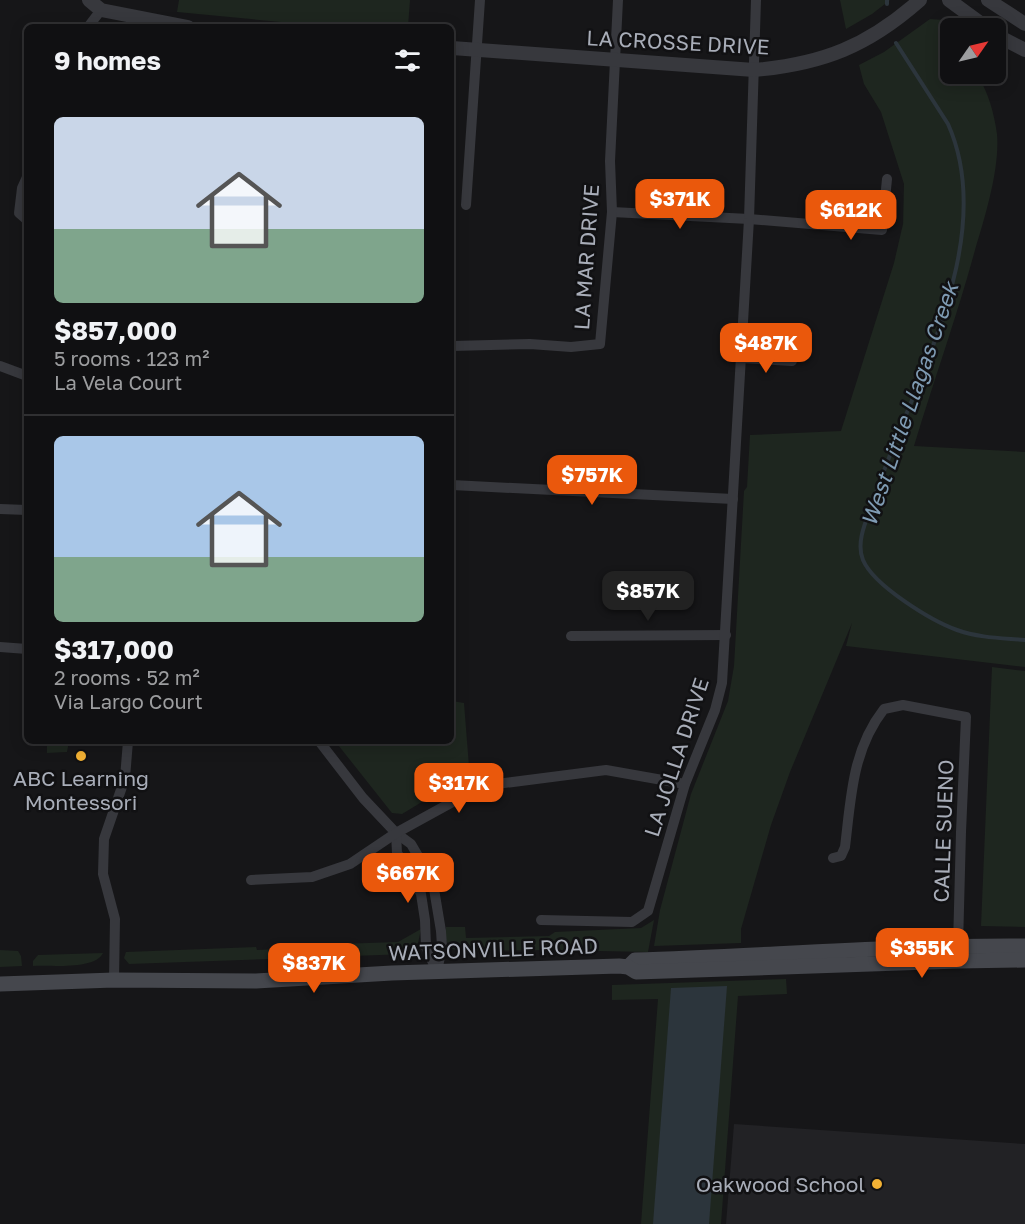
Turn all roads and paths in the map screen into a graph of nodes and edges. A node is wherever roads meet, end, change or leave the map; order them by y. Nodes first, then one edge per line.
1 (89, 0) edge
2 (480, 0) edge
3 (618, 0) edge
4 (756, 0) edge
5 (920, 0) edge
6 (949, 0) edge
7 (988, 0) edge
8 (101, 10) junction
9 (973, 18) edge
10 (90, 24) edge
11 (173, 24) edge
12 (1025, 24) edge
13 (1006, 40) edge
14 (454, 48) edge
15 (478, 50) junction
16 (1025, 50) edge
17 (614, 60) junction
18 (754, 70) junction
19 (887, 179) dead end
20 (24, 184) edge
21 (466, 205) dead end
22 (612, 212) junction
23 (24, 217) edge
24 (749, 219) junction
25 (454, 346) edge
26 (741, 358) junction
27 (792, 361) dead end
28 (0, 366) edge
29 (24, 375) edge
30 (454, 485) edge
31 (733, 499) junction
32 (0, 509) edge
33 (24, 510) edge
34 (726, 635) junction
35 (571, 636) dead end
36 (0, 647) edge
37 (24, 649) edge
38 (128, 744) edge
39 (321, 744) edge
40 (685, 784) junction
41 (396, 833) junction
42 (833, 858) dead end
43 (251, 880) dead end
44 (541, 920) dead end
45 (958, 946) junction
46 (1025, 946) edge
47 (1025, 960) edge
48 (723, 963) junction
49 (437, 972) junction
50 (114, 981) junction
51 (0, 984) edge

1 - 8 street
2 - 15 street
3 - 17 street, LA MAR DRIVE
4 - 18 street, LA JOLLA DRIVE
5 - 18 street, LA CROSSE DRIVE
6 - 9 street
7 - 12 street
8 - 10 street
8 - 11 street
13 - 16 street
14 - 15 street, LA CROSSE DRIVE
15 - 17 street, LA CROSSE DRIVE
15 - 21 street
17 - 18 street, LA CROSSE DRIVE
17 - 22 street, LA MAR DRIVE
18 - 24 street, LA JOLLA DRIVE
19 - 24 street
20 - 23 street
22 - 24 street
22 - 25 street, LA MAR DRIVE
24 - 26 street, LA JOLLA DRIVE
26 - 27 street
26 - 31 street, LA JOLLA DRIVE
28 - 29 street
30 - 31 street
31 - 34 street, LA JOLLA DRIVE
32 - 33 street
34 - 35 street
34 - 40 street, LA JOLLA DRIVE
36 - 37 street
38 - 50 street
39 - 41 street
40 - 41 street
40 - 44 street, LA JOLLA DRIVE
41 - 43 street
41 - 49 street
41 - 49 street
42 - 45 street, CALLE SUENO
45 - 46 main road, WATSONVILLE ROAD
45 - 48 main road, WATSONVILLE ROAD
47 - 48 main road, WATSONVILLE ROAD
48 - 49 main road, WATSONVILLE ROAD
49 - 50 main road, WATSONVILLE ROAD
50 - 51 main road, WATSONVILLE ROAD

